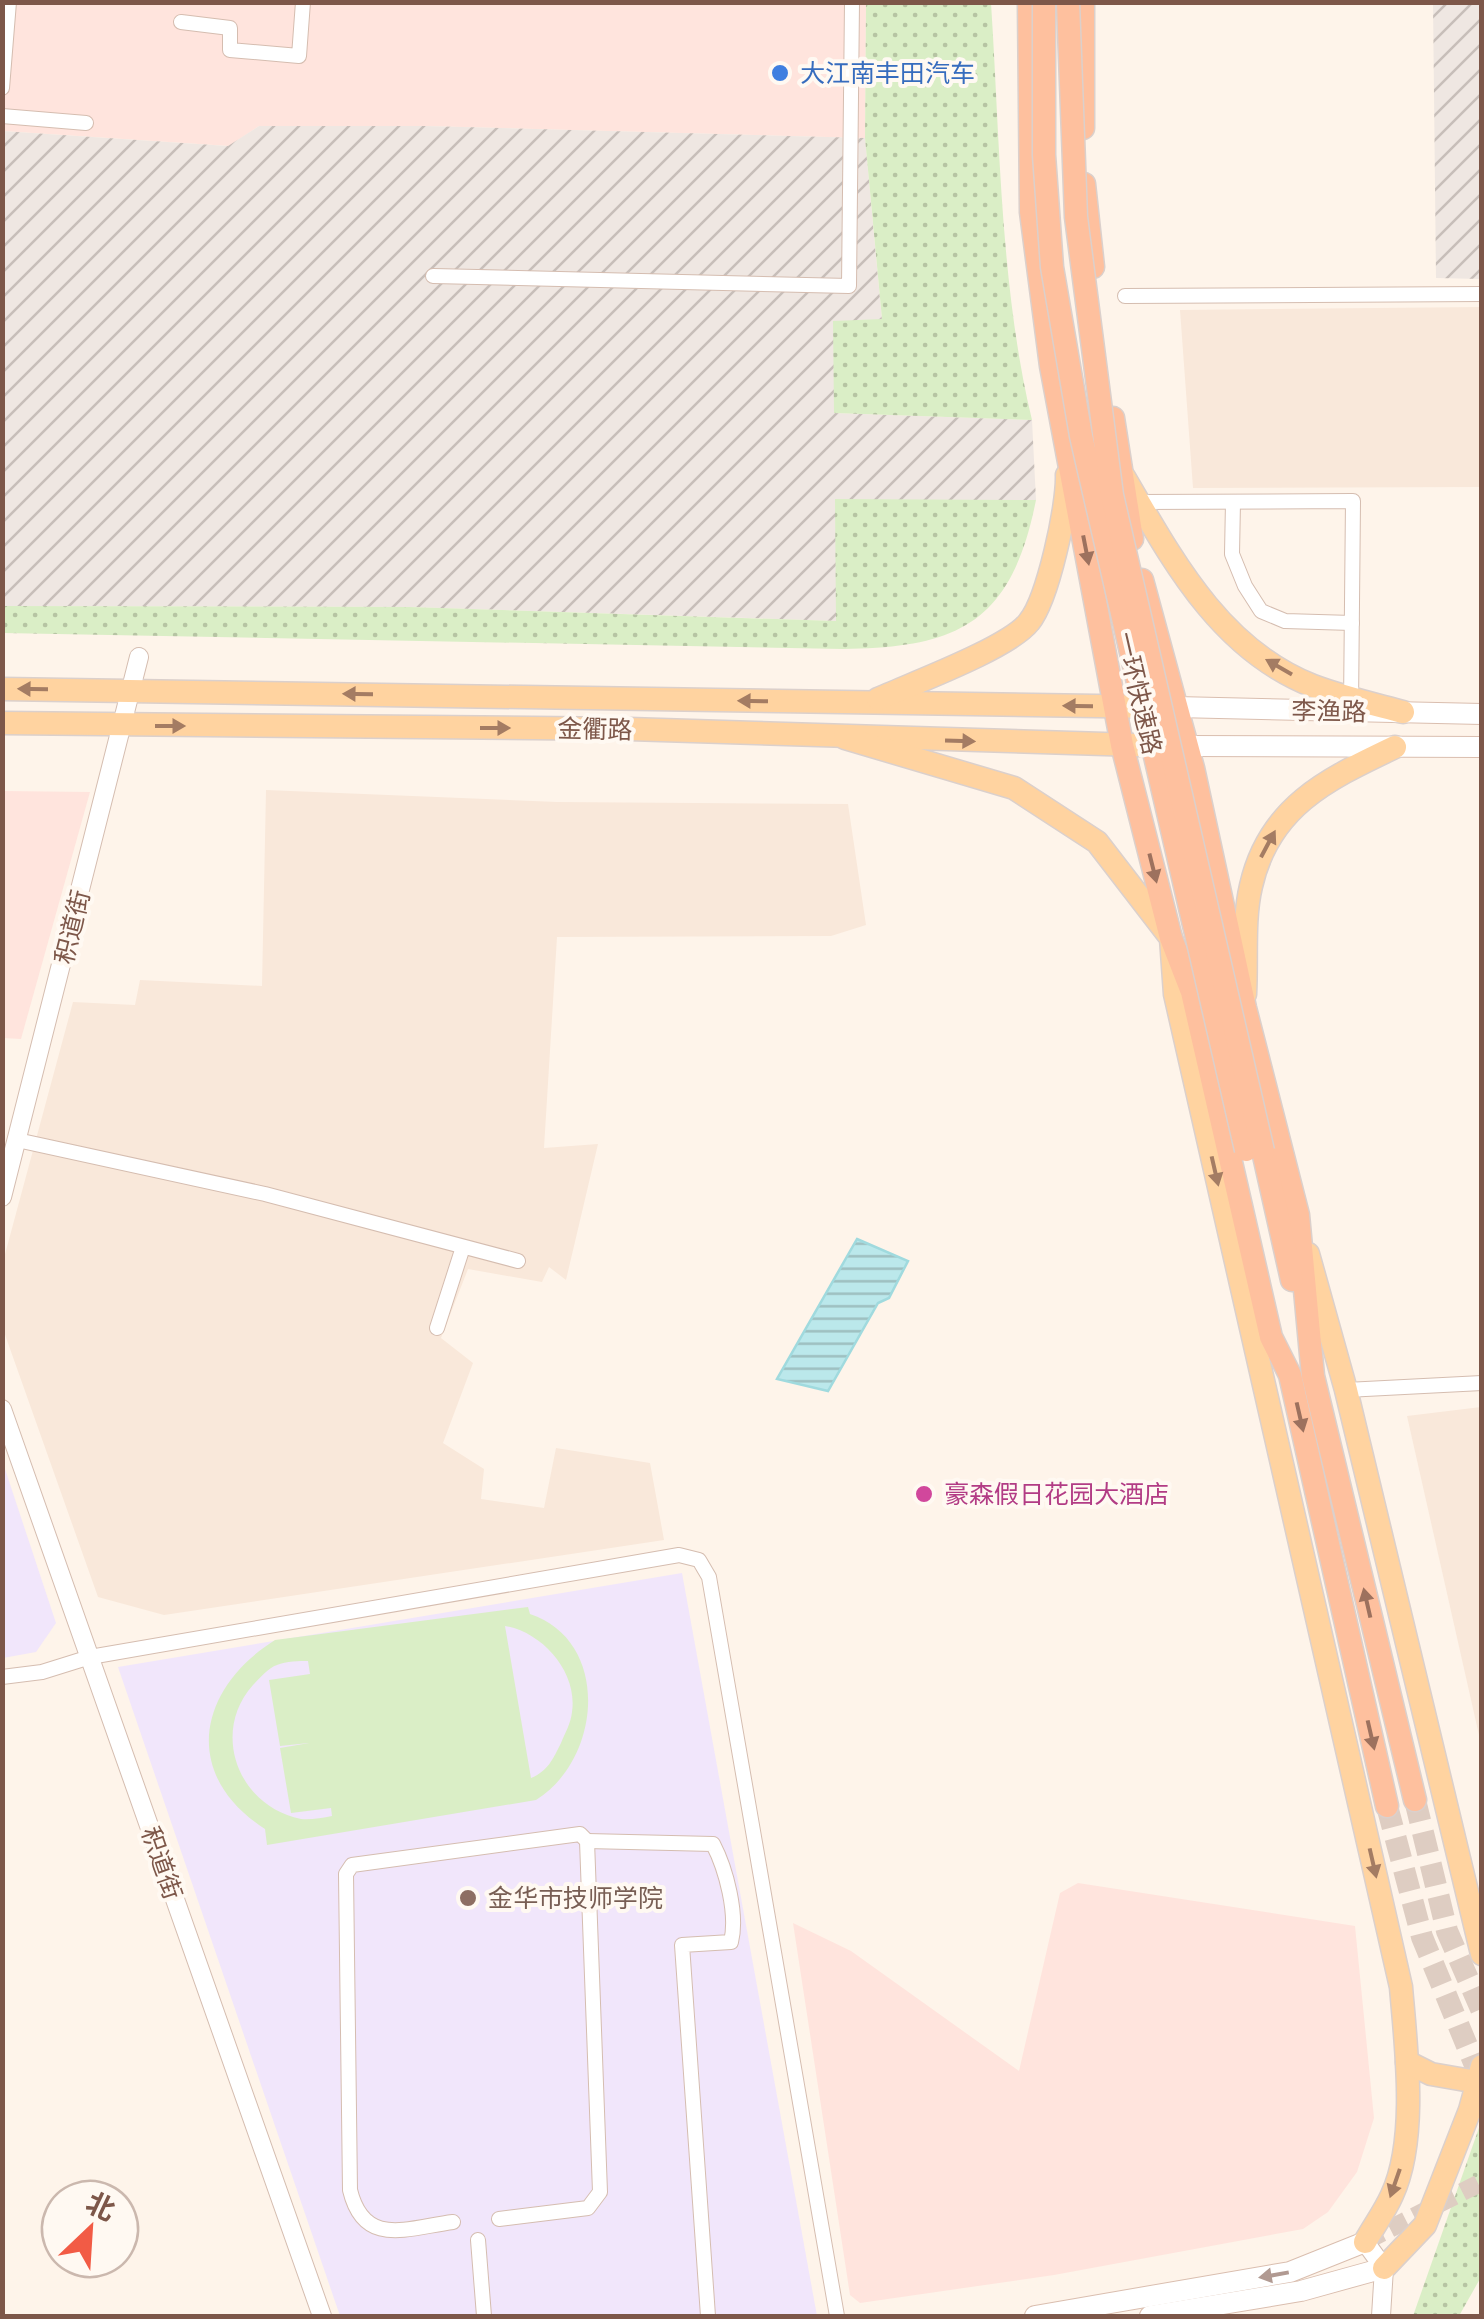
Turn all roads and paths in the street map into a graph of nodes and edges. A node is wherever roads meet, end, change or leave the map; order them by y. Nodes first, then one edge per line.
1 (9, 2) edge
2 (303, 2) edge
3 (852, 2) edge
4 (1028, 2) edge
5 (1044, 2) edge
6 (1068, 2) edge
7 (1083, 2) edge
8 (182, 22) dead end
9 (2, 88) edge
10 (2, 116) edge
11 (86, 123) dead end
12 (432, 276) dead end
13 (1482, 294) edge
14 (1125, 296) dead end
15 (1066, 452) junction
16 (1121, 474) junction
17 (1138, 502) junction
18 (1233, 502) junction
19 (1352, 623) junction
20 (139, 656) dead end
21 (2, 688) edge
22 (131, 690) junction
23 (872, 702) junction
24 (1351, 704) junction
25 (1116, 707) junction
26 (1176, 707) junction
27 (1403, 712) joint
28 (1482, 714) edge
29 (2, 723) edge
30 (124, 726) junction
31 (846, 738) junction
32 (1122, 745) junction
33 (1186, 746) junction
34 (1395, 747) junction
35 (1482, 747) edge
36 (1171, 938) junction
37 (1245, 1008) junction
38 (17, 1140) junction
39 (1255, 1151) junction
40 (2, 1197) edge
41 (1298, 1215) junction
42 (463, 1247) junction
43 (518, 1261) dead end
44 (436, 1328) dead end
45 (1302, 1376) junction
46 (1482, 1382) edge
47 (1346, 1390) junction
48 (2, 1409) edge
49 (90, 1657) junction
50 (2, 1677) edge
51 (1414, 1800) tunnel mouth
52 (1386, 1806) tunnel mouth
53 (587, 1842) junction
54 (1472, 1872) edge
55 (1482, 1954) edge
56 (1406, 2062) junction
57 (1479, 2074) edge
58 (499, 2219) dead end
59 (452, 2222) dead end
60 (478, 2240) dead end
61 (1365, 2242) junction
62 (1384, 2268) junction
63 (322, 2316) edge
64 (484, 2316) edge
65 (708, 2316) edge
66 (837, 2316) edge
67 (1035, 2316) edge
68 (1150, 2316) edge
69 (1380, 2316) edge

1 - 9 street
2 - 8 street
3 - 12 street
4 - 15 highway
5 - 39 highway, 一环快速路, bridge
6 - 39 highway, 一环快速路, bridge
7 - 16 highway
10 - 11 street
13 - 14 street
15 - 23 main road
15 -> 25 highway
16 - 17 main road
16 - 26 highway
17 - 18 street
24 -> 17 main road
18 - 19 street
18 - 19 street
19 - 24 street
20 - 22 street, 积道街
22 -> 21 main road, 金衢路
23 -> 22 main road, 金衢路
22 - 30 street, 积道街
25 -> 23 main road, 金衢路
24 - 26 main road, 李渔路
24 - 27 main road
25 - 26 main road, 金衢路
25 - 32 highway
26 - 33 highway
27 - 28 main road, 李渔路
29 - 30 main road, 金衢路
30 -> 31 main road, 金衢路
30 - 38 street, 积道街
31 -> 32 main road, 金衢路
31 - 36 main road
32 - 33 main road, 金衢路
32 -> 36 highway
33 - 34 main road, 李渔路
33 - 37 highway
34 - 35 main road, 李渔路
37 -> 34 main road
36 - 45 highway
36 -> 56 main road
37 - 41 highway
38 - 40 street, 积道街
38 - 42 street
39 - 45 highway, 一环快速路
41 - 45 highway
41 - 47 main road
42 - 43 street
42 - 44 street
51 -> 45 highway
45 -> 52 highway
46 - 47 street
47 - 54 main road
48 - 49 street, 积道街
49 - 50 street
49 - 63 street, 积道街
49 - 66 street
53 - 58 street
53 - 59 street
53 - 65 street
54 - 55 main road
56 - 57 main road
56 -> 61 main road
57 - 62 main road
60 - 64 street
61 - 62 street
61 -> 67 main road
62 - 68 main road
62 - 69 street

